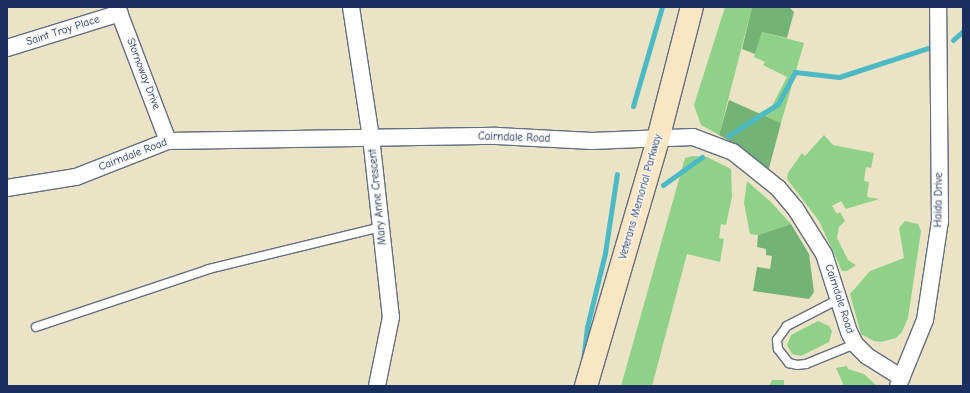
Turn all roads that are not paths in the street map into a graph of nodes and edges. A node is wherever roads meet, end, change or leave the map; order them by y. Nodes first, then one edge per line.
1 (351, 7) edge
2 (692, 7) edge
3 (938, 7) edge
4 (119, 10) edge
5 (7, 48) edge
6 (372, 137) junction
7 (658, 139) junction
8 (168, 140) junction
9 (7, 188) edge
10 (381, 227) junction
11 (839, 299) junction
12 (36, 327) dead end
13 (855, 344) junction
14 (900, 382) edge
15 (378, 386) edge
16 (586, 386) edge

1 - 6 street, Mary Anne Crescent
2 - 7 main road, Veterans Memorial Parkway
3 - 14 street, Haida Drive
4 - 5 street, Saint Troy Place
4 - 8 street, Stornoway Drive
6 - 7 street, Cairndale Road
6 - 8 street, Cairndale Road
6 - 10 street, Mary Anne Crescent
7 - 11 street, Cairndale Road
7 - 16 main road, Veterans Memorial Parkway
8 - 9 street, Cairndale Road
10 - 12 lane
10 - 15 street, Mary Anne Crescent
11 - 13 street, Cairndale Road
11 - 13 lane
13 - 14 street, Cairndale Road

